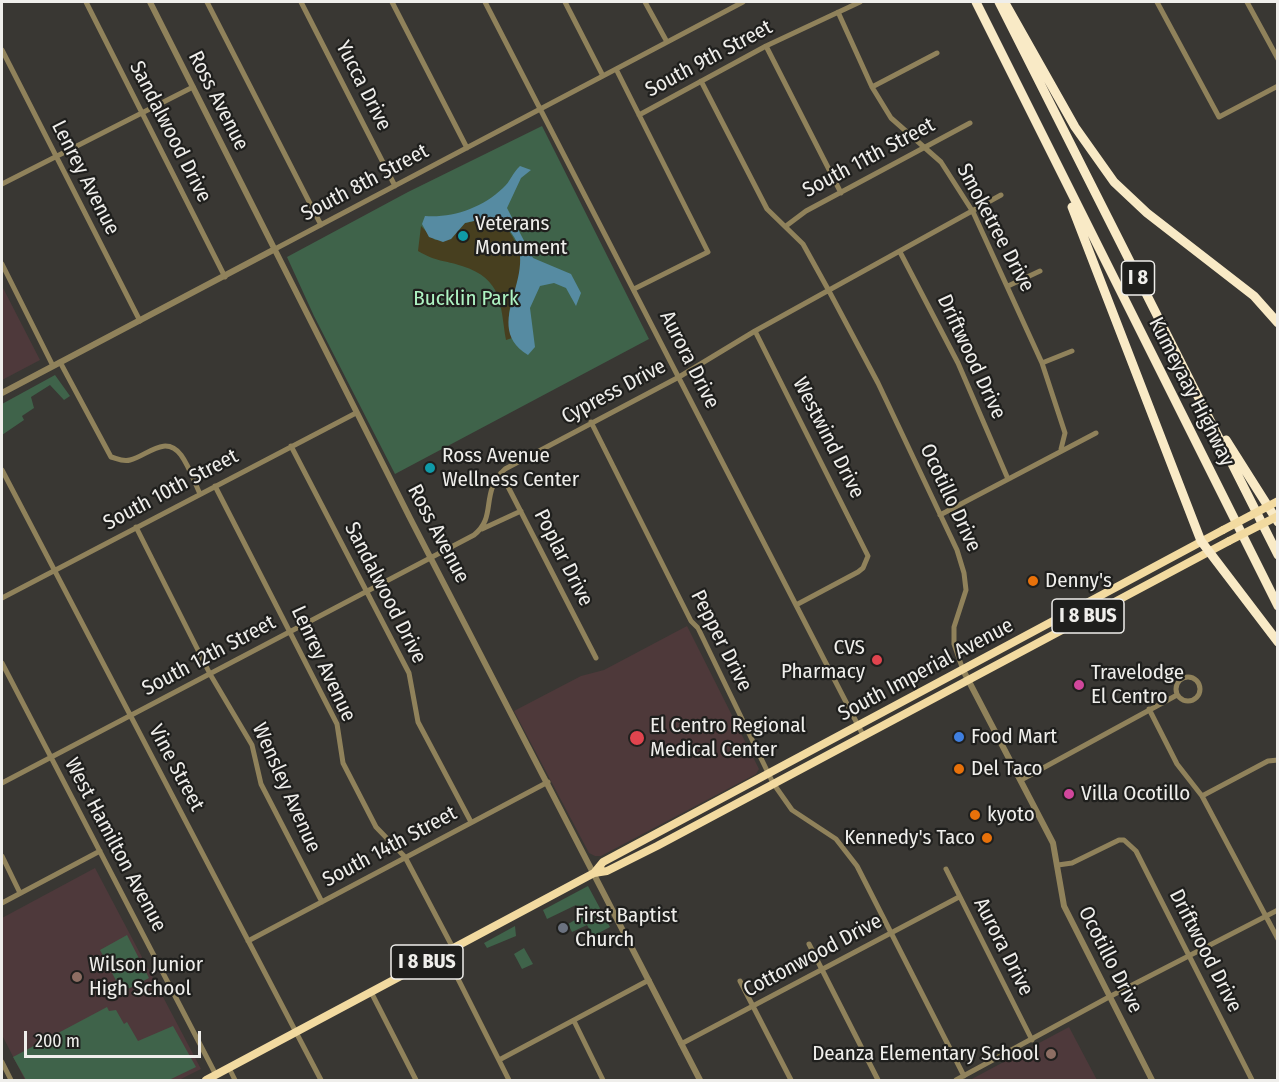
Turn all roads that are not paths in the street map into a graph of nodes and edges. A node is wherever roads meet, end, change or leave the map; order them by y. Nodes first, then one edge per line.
1 (86, 2) edge
2 (150, 2) edge
3 (207, 2) edge
4 (301, 2) edge
5 (392, 2) edge
6 (485, 2) edge
7 (565, 2) edge
8 (645, 2) edge
9 (743, 2) edge
10 (860, 2) edge
11 (976, 2) edge
12 (999, 2) edge
13 (1004, 2) edge
14 (1157, 2) edge
15 (1247, 2) edge
16 (838, 12) junction
17 (667, 42) junction
18 (766, 46) junction
19 (2, 50) edge
20 (937, 53) dead end
21 (1278, 59) edge
22 (616, 69) junction
23 (603, 76) junction
24 (701, 81) junction
25 (1278, 86) edge
26 (193, 87) junction
27 (872, 87) junction
28 (539, 110) junction
29 (143, 114) junction
30 (639, 115) junction
31 (970, 123) dead end
32 (467, 148) junction
33 (923, 148) junction
34 (56, 157) junction
35 (1065, 182) junction
36 (2, 184) edge
37 (395, 186) junction
38 (841, 193) junction
39 (1001, 195) dead end
40 (973, 212) junction
41 (321, 225) junction
42 (786, 226) junction
43 (275, 249) junction
44 (900, 252) junction
45 (2, 264) edge
46 (1040, 272) dead end
47 (225, 277) junction
48 (1008, 286) junction
49 (634, 289) junction
50 (829, 291) junction
51 (140, 321) junction
52 (1278, 322) edge
53 (755, 331) junction
54 (1072, 351) dead end
55 (1042, 363) junction
56 (57, 364) junction
57 (679, 377) junction
58 (2, 393) edge
59 (356, 413) junction
60 (1210, 421) junction
61 (591, 422) junction
62 (1096, 433) dead end
63 (291, 446) junction
64 (1061, 449) junction
65 (2, 471) edge
66 (501, 473) junction
67 (1008, 479) junction
68 (216, 486) junction
69 (200, 494) junction
70 (1278, 501) edge
71 (521, 511) junction
72 (940, 516) junction
73 (1278, 516) edge
74 (1278, 522) edge
75 (136, 527) junction
76 (480, 530) junction
77 (1201, 542) junction
78 (1207, 553) junction
79 (1278, 555) edge
80 (431, 558) junction
81 (54, 570) junction
82 (366, 592) junction
83 (2, 598) edge
84 (796, 605) junction
85 (1278, 606) edge
86 (290, 632) junction
87 (1278, 642) edge
88 (596, 658) dead end
89 (2, 663) edge
90 (963, 670) junction
91 (210, 674) junction
92 (968, 679) junction
93 (1177, 694) junction
94 (1149, 709) junction
95 (129, 716) junction
96 (861, 730) junction
97 (51, 757) junction
98 (1278, 760) edge
99 (771, 779) junction
100 (1021, 780) junction
101 (548, 782) junction
102 (2, 783) edge
103 (1202, 796) junction
104 (680, 820) junction
105 (471, 822) junction
106 (686, 831) junction
107 (100, 851) junction
108 (2, 856) edge
109 (405, 857) junction
110 (1058, 865) junction
111 (946, 868) dead end
112 (594, 873) junction
113 (20, 893) junction
114 (959, 897) junction
115 (322, 902) junction
116 (2, 903) edge
117 (1278, 910) edge
118 (1266, 916) junction
119 (891, 934) junction
120 (1278, 939) edge
121 (248, 941) junction
122 (809, 944) dead end
123 (453, 948) junction
124 (444, 953) junction
125 (1189, 956) junction
126 (821, 970) junction
127 (649, 980) junction
128 (740, 981) dead end
129 (371, 992) junction
130 (1109, 997) junction
131 (753, 1007) junction
132 (573, 1021) junction
133 (296, 1032) junction
134 (1032, 1040) junction
135 (681, 1044) junction
136 (499, 1060) junction
137 (2, 1062) edge
138 (229, 1068) junction
139 (216, 1075) junction
140 (964, 1076) junction
141 (11, 1080) edge
142 (206, 1080) edge
143 (235, 1080) edge
144 (321, 1080) edge
145 (416, 1080) edge
146 (509, 1080) edge
147 (603, 1080) edge
148 (700, 1080) edge
149 (790, 1080) edge
150 (878, 1080) edge
151 (956, 1080) edge
152 (1152, 1080) edge
153 (1252, 1080) edge

1 - 29 street, Sandalwood Drive
2 - 26 street, Ross Avenue
3 - 41 street
4 - 37 street, Yucca Drive
5 - 32 street
6 - 28 street, Aurora Drive
7 - 23 street
8 - 17 street
9 - 17 street, South 8th Street
10 - 16 street, South 9th Street
11 - 35 highway, Kumeyaay Highway / I 8
12 - 60 highway, Kumeyaay Highway / I 8
13 - 52 highway
14 - 25 street
15 - 21 street
16 - 18 street, South 9th Street
16 - 27 street, Smoketree Drive
17 - 22 street, South 8th Street
18 - 24 street, South 9th Street
18 - 38 street
19 - 34 street, Lenrey Avenue
20 - 27 street
22 - 23 street, South 8th Street
22 - 30 street
23 - 28 street, South 8th Street
24 - 30 street, South 9th Street
24 - 42 street, Ocotillo Drive
26 - 29 street
26 - 43 street, Ross Avenue
27 - 33 street, Smoketree Drive
28 - 32 street, South 8th Street
28 - 49 street, Aurora Drive
29 - 34 street
29 - 47 street, Sandalwood Drive
30 - 49 street
31 - 33 street, South 11th Street
32 - 37 street, South 8th Street
33 - 38 street, South 11th Street
33 - 40 street, Smoketree Drive
34 - 36 street
34 - 51 street, Lenrey Avenue
35 - 77 highway
35 - 85 highway, Kumeyaay Highway / I 8
37 - 41 street, South 8th Street
38 - 42 street, South 11th Street
39 - 40 street, Cypress Drive
40 - 44 street, Cypress Drive
40 - 48 street, Smoketree Drive
41 - 43 street, South 8th Street
42 - 50 street, Ocotillo Drive
43 - 47 street, South 8th Street
43 - 59 street, Ross Avenue
44 - 50 street, Cypress Drive
44 - 67 street, Driftwood Drive
45 - 56 street
46 - 48 street
47 - 51 street, South 8th Street
48 - 55 street, Smoketree Drive
49 - 57 street, Aurora Drive
50 - 53 street, Cypress Drive
50 - 72 street, Ocotillo Drive
51 - 56 street, South 8th Street
53 - 57 street, Cypress Drive
53 - 84 street, Westwind Drive
54 - 55 street
55 - 64 street, Smoketree Drive
56 - 58 street, South 8th Street
56 - 69 street
57 - 61 street, Cypress Drive
57 - 84 street, Aurora Drive
59 - 63 street, South 10th Street
59 - 80 street, Ross Avenue
60 - 74 highway
60 - 79 highway, Kumeyaay Highway / I 8
61 - 66 street, Cypress Drive
61 - 99 street, Pepper Drive
62 - 64 street
63 - 68 street, South 10th Street
63 - 82 street, Sandalwood Drive
64 - 67 street
65 - 81 street, Vine Street
66 - 71 street, Poplar Drive
66 - 76 street
67 - 72 street
68 - 69 street, South 10th Street
68 - 86 street, Lenrey Avenue
69 - 75 street, South 10th Street
70 - 77 highway, South Imperial Avenue / I 8 BUS, bridge
71 - 76 street
71 - 88 street, Poplar Drive
72 - 90 street, Ocotillo Drive
73 - 78 highway, South Imperial Avenue, bridge
75 - 81 street, South 10th Street
75 - 91 street, Wensley Avenue
76 - 80 street
77 - 78 highway
77 - 90 highway, South Imperial Avenue / I 8 BUS
78 - 87 highway
78 - 92 highway, South Imperial Avenue / I 8 BUS
80 - 82 street, South 12th Street
80 - 101 street, Ross Avenue
81 - 83 street, South 10th Street
81 - 95 street, Vine Street
82 - 86 street, South 12th Street
82 - 105 street, Sandalwood Drive
84 - 96 street, Aurora Drive
86 - 91 street, South 12th Street
86 - 109 street, Lenrey Avenue
89 - 97 street, West Hamilton Avenue
90 - 92 street, Ocotillo Drive
90 - 96 highway, South Imperial Avenue / I 8 BUS
91 - 95 street, South 12th Street
91 - 115 street, Wensley Avenue
92 - 96 highway, South Imperial Avenue / I 8 BUS
92 - 100 street, Ocotillo Drive
93 - 93 street
93 - 94 street
94 - 100 street
94 - 103 street
95 - 97 street, South 12th Street
95 - 121 street, Vine Street
96 - 99 highway, South Imperial Avenue / I 8 BUS
97 - 102 street, South 12th Street
97 - 107 street, West Hamilton Avenue
98 - 103 street
99 - 104 highway, South Imperial Avenue / I 8 BUS
99 - 106 highway, South Imperial Avenue / I 8 BUS
99 - 119 street, Pepper Drive
100 - 110 street, Ocotillo Drive
101 - 105 street, South 14th Street
101 - 112 street, Ross Avenue
103 - 118 street
104 - 106 highway
104 - 112 highway, South Imperial Avenue / I 8 BUS
105 - 109 street, South 14th Street
106 - 112 highway, South Imperial Avenue / I 8 BUS
107 - 113 street
107 - 139 street, West Hamilton Avenue
108 - 113 street
109 - 115 street, South 14th Street
109 - 123 street, Lenrey Avenue
110 - 125 street, Driftwood Drive
110 - 130 street, Ocotillo Drive
111 - 114 street, Aurora Drive
112 - 123 highway, South Imperial Avenue / I 8 BUS
112 - 127 street, Ross Avenue
113 - 116 street
114 - 119 street, Cottonwood Drive
114 - 134 street, Aurora Drive
115 - 121 street, South 14th Street
117 - 118 street
118 - 120 street
118 - 125 street
119 - 126 street, Cottonwood Drive
119 - 140 street, Pepper Drive
121 - 133 street, Vine Street
122 - 126 street
123 - 124 highway, South Imperial Avenue / I 8 BUS
124 - 129 highway, South Imperial Avenue / I 8 BUS
124 - 136 street
125 - 130 street
125 - 153 street, Driftwood Drive
126 - 131 street, Cottonwood Drive
126 - 150 street
127 - 132 street
127 - 135 street, Ross Avenue
128 - 131 street
129 - 133 highway, South Imperial Avenue / I 8 BUS
129 - 145 street
130 - 134 street
130 - 152 street, Ocotillo Drive
131 - 135 street, Cottonwood Drive
131 - 149 street
132 - 136 street
132 - 147 street
133 - 138 highway, South Imperial Avenue / I 8 BUS
133 - 144 street, Vine Street
134 - 140 street
135 - 148 street, Ross Avenue
136 - 146 street
137 - 141 street
138 - 139 highway, South Imperial Avenue / I 8 BUS
138 - 143 street
139 - 142 highway, South Imperial Avenue / I 8 BUS
140 - 151 street

